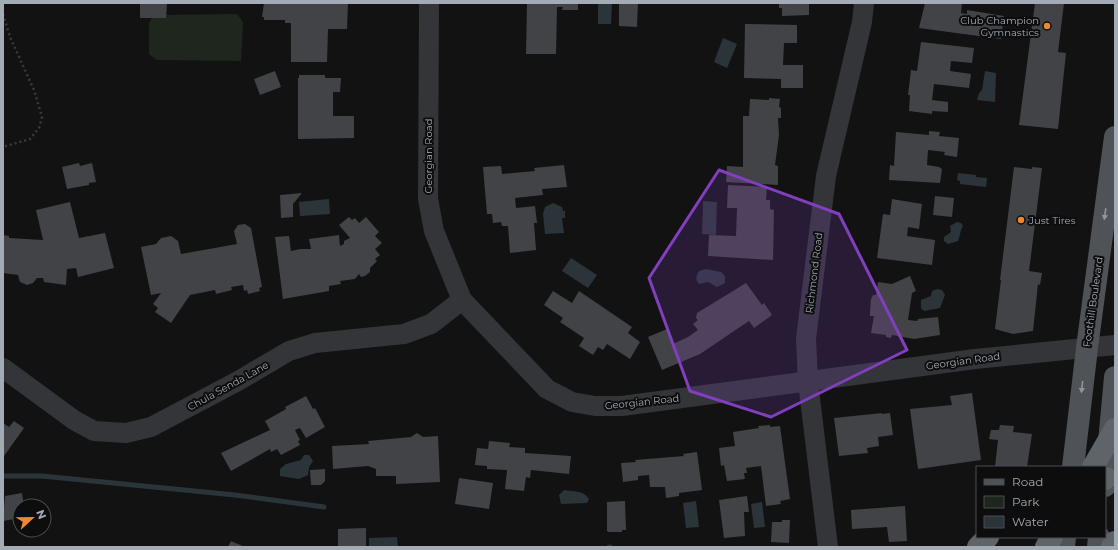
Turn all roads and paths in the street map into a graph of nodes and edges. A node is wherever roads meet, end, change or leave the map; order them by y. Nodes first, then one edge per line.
1 (429, 3) edge
2 (864, 3) edge
3 (3, 14) edge
4 (1115, 137) edge
5 (3, 147) edge
6 (462, 300) junction
7 (1115, 345) edge
8 (1087, 348) junction
9 (3, 368) edge
10 (1115, 377) edge
11 (808, 382) junction
12 (1115, 429) edge
13 (1073, 466) edge
14 (1103, 466) edge
15 (1105, 466) edge
16 (987, 538) edge
17 (1051, 538) edge
18 (1115, 542) edge
19 (828, 547) edge
20 (978, 547) edge
21 (1046, 547) edge
22 (1112, 547) edge

1 - 6 street, Georgian Road
2 - 11 street, Richmond Road
3 - 5 path
4 -> 8 main road, Foothill Boulevard
6 - 9 street, Chula Senda Lane
6 - 11 street, Georgian Road
7 - 8 street, Georgian Road
8 - 11 street, Georgian Road
8 -> 13 main road, Foothill Boulevard
10 - 14 main road
11 - 19 street, Richmond Road
12 - 15 highway, bridge
16 - 20 highway
17 - 21 highway
18 - 22 highway

